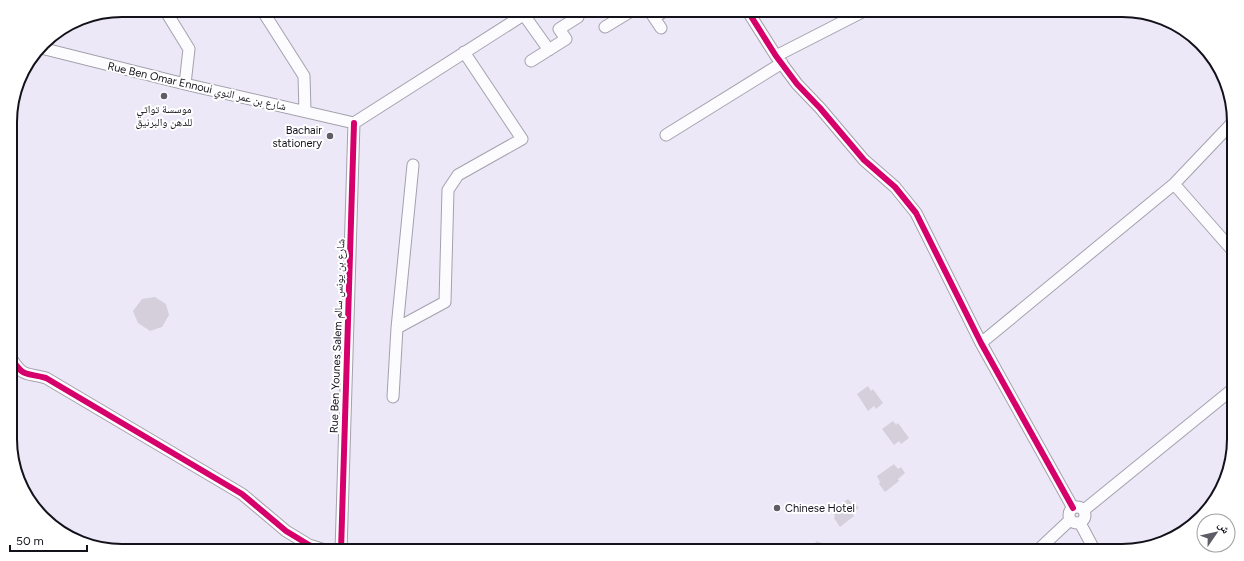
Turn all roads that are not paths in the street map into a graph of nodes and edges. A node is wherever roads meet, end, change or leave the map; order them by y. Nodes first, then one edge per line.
1 (169, 17) edge
2 (266, 17) edge
3 (520, 17) edge
4 (531, 17) edge
5 (578, 17) dead end
6 (621, 17) edge
7 (654, 17) edge
8 (754, 17) edge
9 (854, 17) edge
10 (605, 27) dead end
11 (661, 28) dead end
12 (47, 49) edge
13 (549, 50) junction
14 (464, 52) junction
15 (779, 60) junction
16 (531, 61) dead end
17 (185, 84) junction
18 (305, 111) junction
19 (354, 122) junction
20 (1227, 128) edge
21 (666, 135) dead end
22 (412, 165) dead end
23 (1174, 184) junction
24 (1227, 243) edge
25 (397, 328) junction
26 (981, 343) junction
27 (17, 368) edge
28 (1227, 393) edge
29 (393, 397) dead end
30 (1078, 509) junction
31 (1076, 521) junction
32 (309, 544) edge
33 (341, 544) edge
34 (1046, 544) edge
35 (1091, 544) edge

1 - 17 street
2 - 18 street
3 - 14 street
4 - 13 street
5 - 13 street
6 - 10 street
7 - 11 street
8 - 15 street
9 - 15 street
12 - 17 street, Rue Ben Omar Ennoui شارع بن عمر النوي
13 - 16 street
14 - 19 street
14 - 25 street
15 - 21 street
15 - 26 street
17 - 18 street, Rue Ben Omar Ennoui شارع بن عمر النوي
18 - 19 street, Rue Ben Omar Ennoui شارع بن عمر النوي
19 - 33 street, Rue Ben Younes Salem شارع بن يونس سالم
20 - 23 street
22 - 25 street
23 - 24 street
23 - 26 street
25 - 29 street
26 - 30 street
27 - 32 street
28 - 30 street
30 - 31 street
31 - 34 street
31 - 35 street

